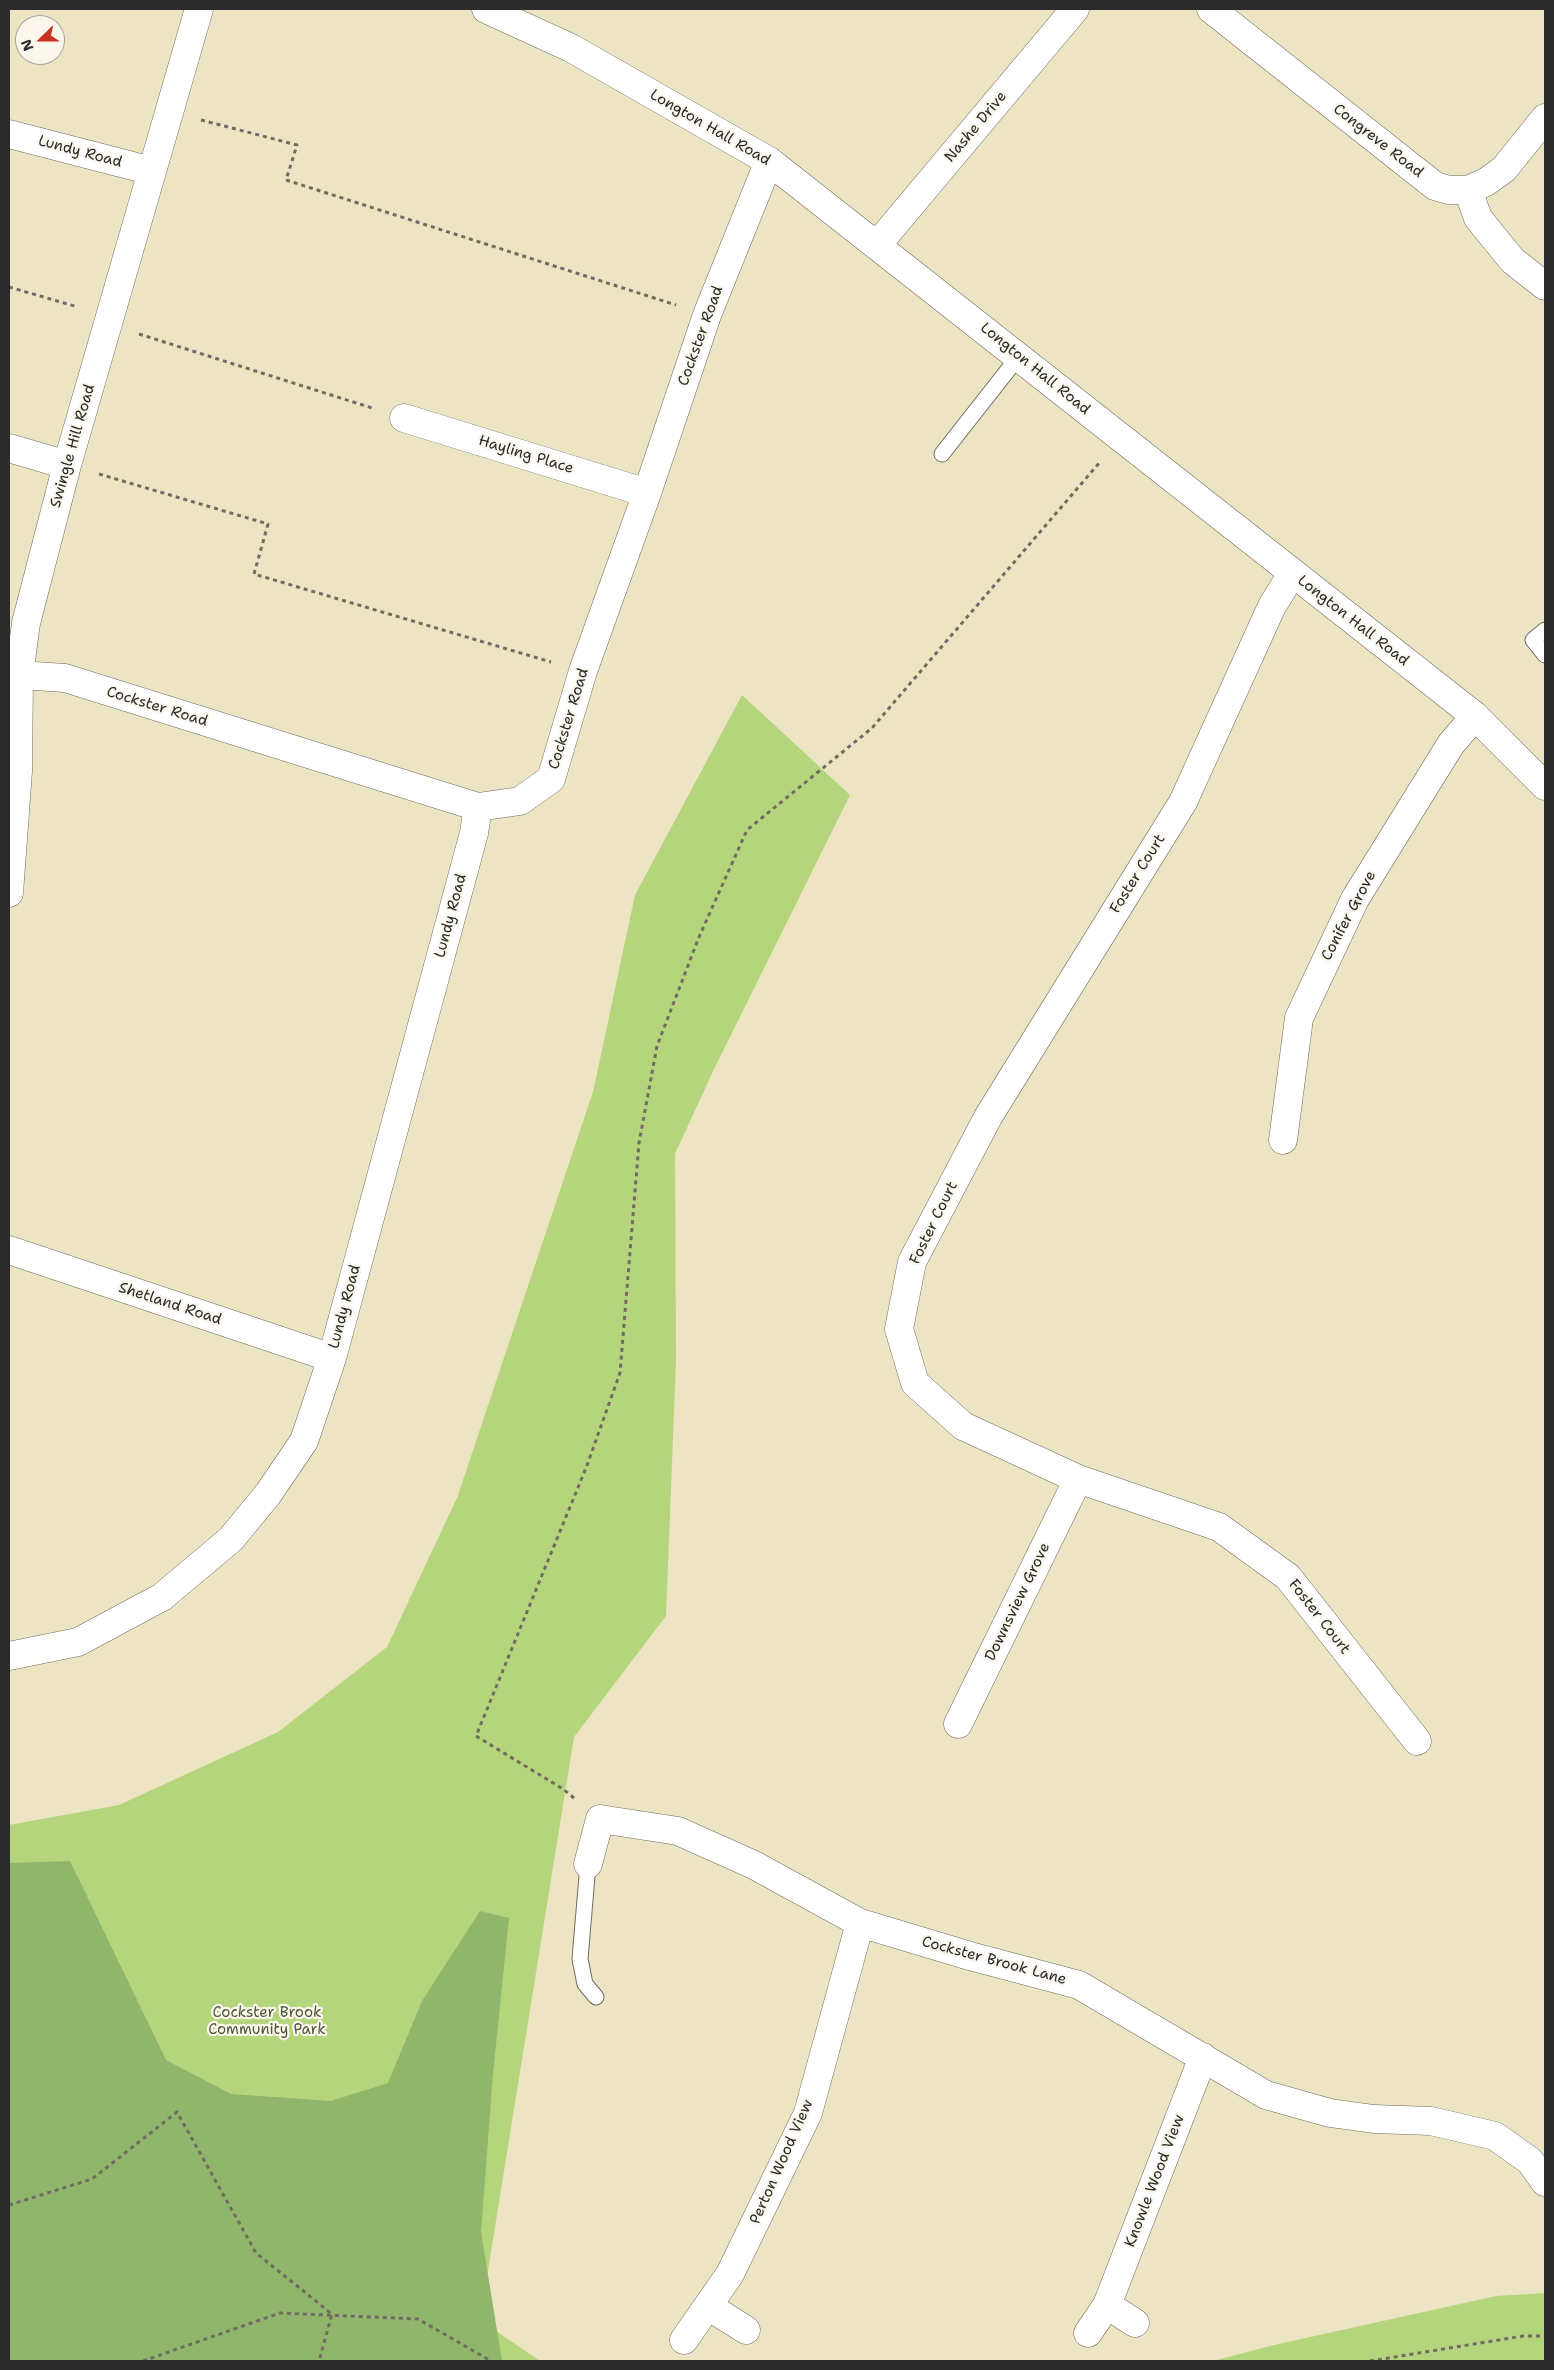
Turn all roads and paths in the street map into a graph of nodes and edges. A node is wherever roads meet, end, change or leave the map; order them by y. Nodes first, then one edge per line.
1 (199, 9) edge
2 (486, 9) edge
3 (1075, 9) edge
4 (1211, 9) edge
5 (169, 112) junction
6 (1545, 118) edge
7 (9, 134) edge
8 (769, 161) junction
9 (152, 171) junction
10 (1468, 190) junction
11 (877, 245) junction
12 (9, 286) edge
13 (1545, 286) edge
14 (707, 315) junction
15 (109, 320) junction
16 (1019, 356) junction
17 (404, 418) joint
18 (1121, 438) junction
19 (9, 448) edge
20 (942, 454) dead end
21 (67, 465) junction
22 (647, 493) junction
23 (1292, 574) junction
24 (1545, 630) edge
25 (1545, 655) edge
26 (583, 672) junction
27 (19, 675) junction
28 (1475, 716) junction
29 (13, 770) edge
30 (1545, 786) edge
31 (478, 807) junction
32 (9, 893) edge
33 (1283, 1140) dead end
34 (9, 1250) edge
35 (332, 1358) junction
36 (1078, 1479) junction
37 (9, 1656) edge
38 (958, 1724) dead end
39 (1417, 1741) dead end
40 (564, 1789) dead end
41 (588, 1864) joint
42 (860, 1923) junction
43 (596, 1997) dead end
44 (1203, 2056) junction
45 (1545, 2182) edge
46 (9, 2205) edge
47 (1107, 2305) junction
48 (708, 2306) junction
49 (332, 2314) junction
50 (1136, 2323) dead end
51 (746, 2330) dead end
52 (1088, 2334) dead end
53 (1545, 2336) edge
54 (684, 2340) dead end
55 (142, 2361) edge
56 (319, 2361) edge
57 (491, 2361) edge
58 (1370, 2361) edge

1 - 5 street, Swingle Hill Road
2 - 8 street, Longton Hall Road
3 - 11 street, Nashe Drive
4 - 10 street, Congreve Road
5 - 9 street, Swingle Hill Road
5 - 14 path
6 - 10 street
7 - 9 street, Lundy Road
8 - 11 street, Longton Hall Road
8 - 14 street, Cockster Road
9 - 15 street, Swingle Hill Road
10 - 13 street
11 - 16 street, Longton Hall Road
12 - 15 path
14 - 22 street, Cockster Road
15 - 17 path
15 - 21 street, Swingle Hill Road
16 - 18 street, Longton Hall Road
16 - 20 lane
17 - 22 street, Hayling Place
18 - 23 street, Longton Hall Road
18 - 40 path
19 - 21 street
21 - 26 path
21 - 27 street, Swingle Hill Road
22 - 26 street, Cockster Road
23 - 28 street, Longton Hall Road
23 - 36 street, Foster Court
24 - 25 lane
26 - 31 street, Cockster Road
27 - 29 street, Swingle Hill Road
27 - 31 street, Cockster Road
28 - 30 street, Longton Hall Road
28 - 33 street, Conifer Grove
29 - 32 street, Swingle Hill Road
31 - 35 street, Lundy Road
34 - 35 street, Shetland Road
35 - 37 street, Lundy Road
36 - 38 street, Downsview Grove
36 - 39 street, Foster Court
41 - 42 street, Cockster Brook Lane
41 - 43 lane, Cockster Brook Lane
42 - 44 street, Cockster Brook Lane
42 - 48 street, Perton Wood View
44 - 45 street, Cockster Brook Lane
44 - 47 street, Knowle Wood View
46 - 49 path
47 - 50 street
47 - 52 street, Knowle Wood View
48 - 51 street
48 - 54 street, Perton Wood View
49 - 55 path
49 - 56 path
49 - 57 path
53 - 58 path

